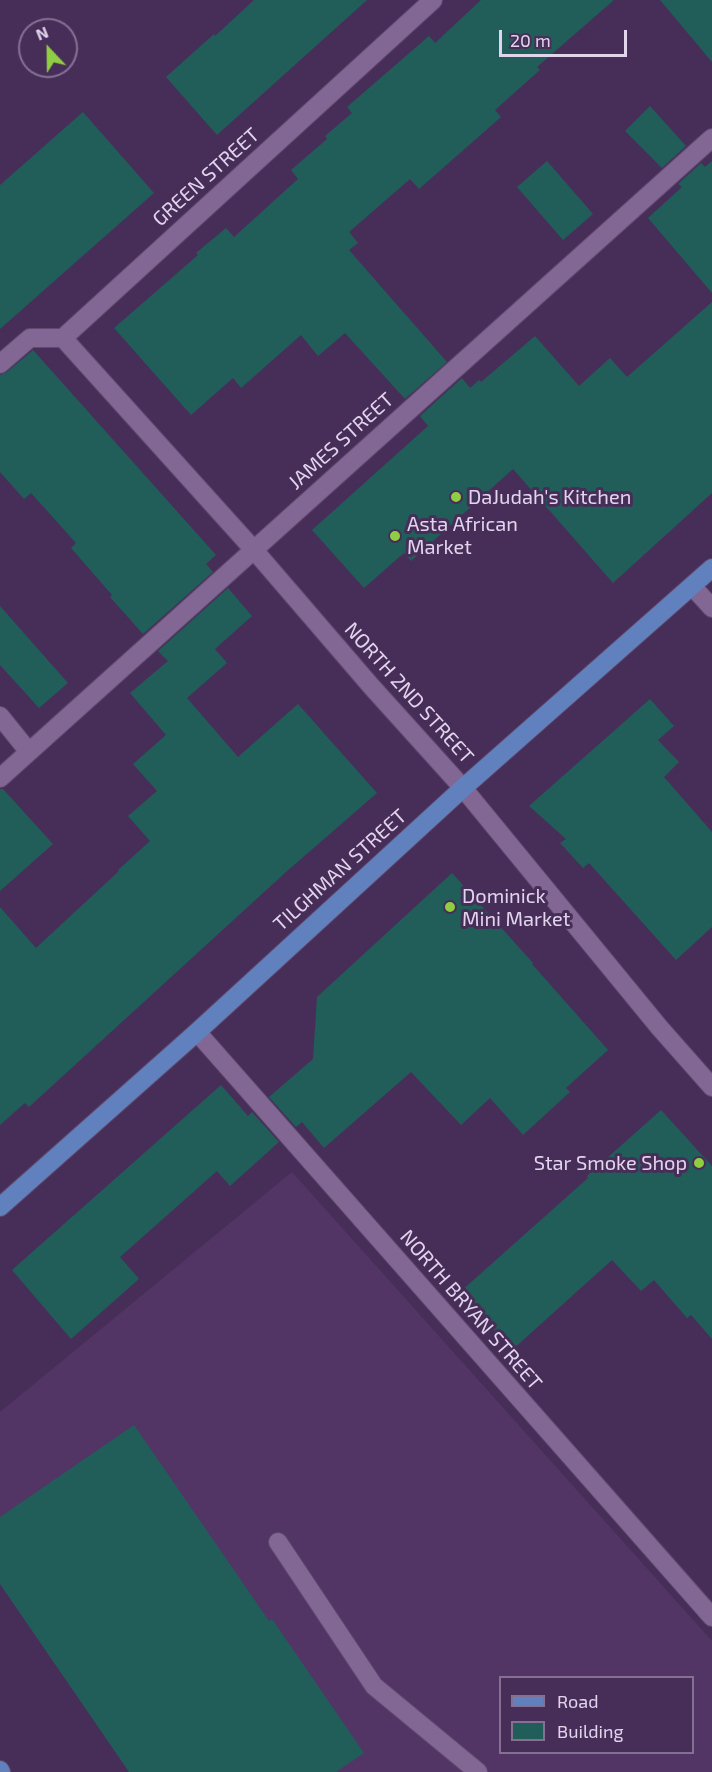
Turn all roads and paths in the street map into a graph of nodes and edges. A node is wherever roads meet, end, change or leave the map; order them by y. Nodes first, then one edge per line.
1 (433, 0) edge
2 (712, 138) edge
3 (63, 338) junction
4 (0, 364) edge
5 (254, 550) junction
6 (712, 568) edge
7 (692, 586) junction
8 (712, 608) edge
9 (0, 716) edge
10 (29, 752) junction
11 (0, 778) edge
12 (463, 788) junction
13 (197, 1032) junction
14 (712, 1087) edge
15 (0, 1207) edge
16 (278, 1542) dead end
17 (712, 1617) edge
18 (478, 1772) edge

1 - 3 street, GREEN STREET
2 - 5 street, JAMES STREET
3 - 4 street
3 - 5 street, NORTH 2ND STREET
5 - 10 street, JAMES STREET
5 - 12 street, NORTH 2ND STREET
6 - 7 main road, TILGHMAN STREET
7 - 8 street
7 - 12 main road, TILGHMAN STREET
9 - 10 street
10 - 11 street, JAMES STREET
12 - 13 main road, TILGHMAN STREET
12 - 14 street, NORTH 2ND STREET
13 - 15 main road, TILGHMAN STREET
13 - 17 street, NORTH BRYAN STREET
16 - 18 street

